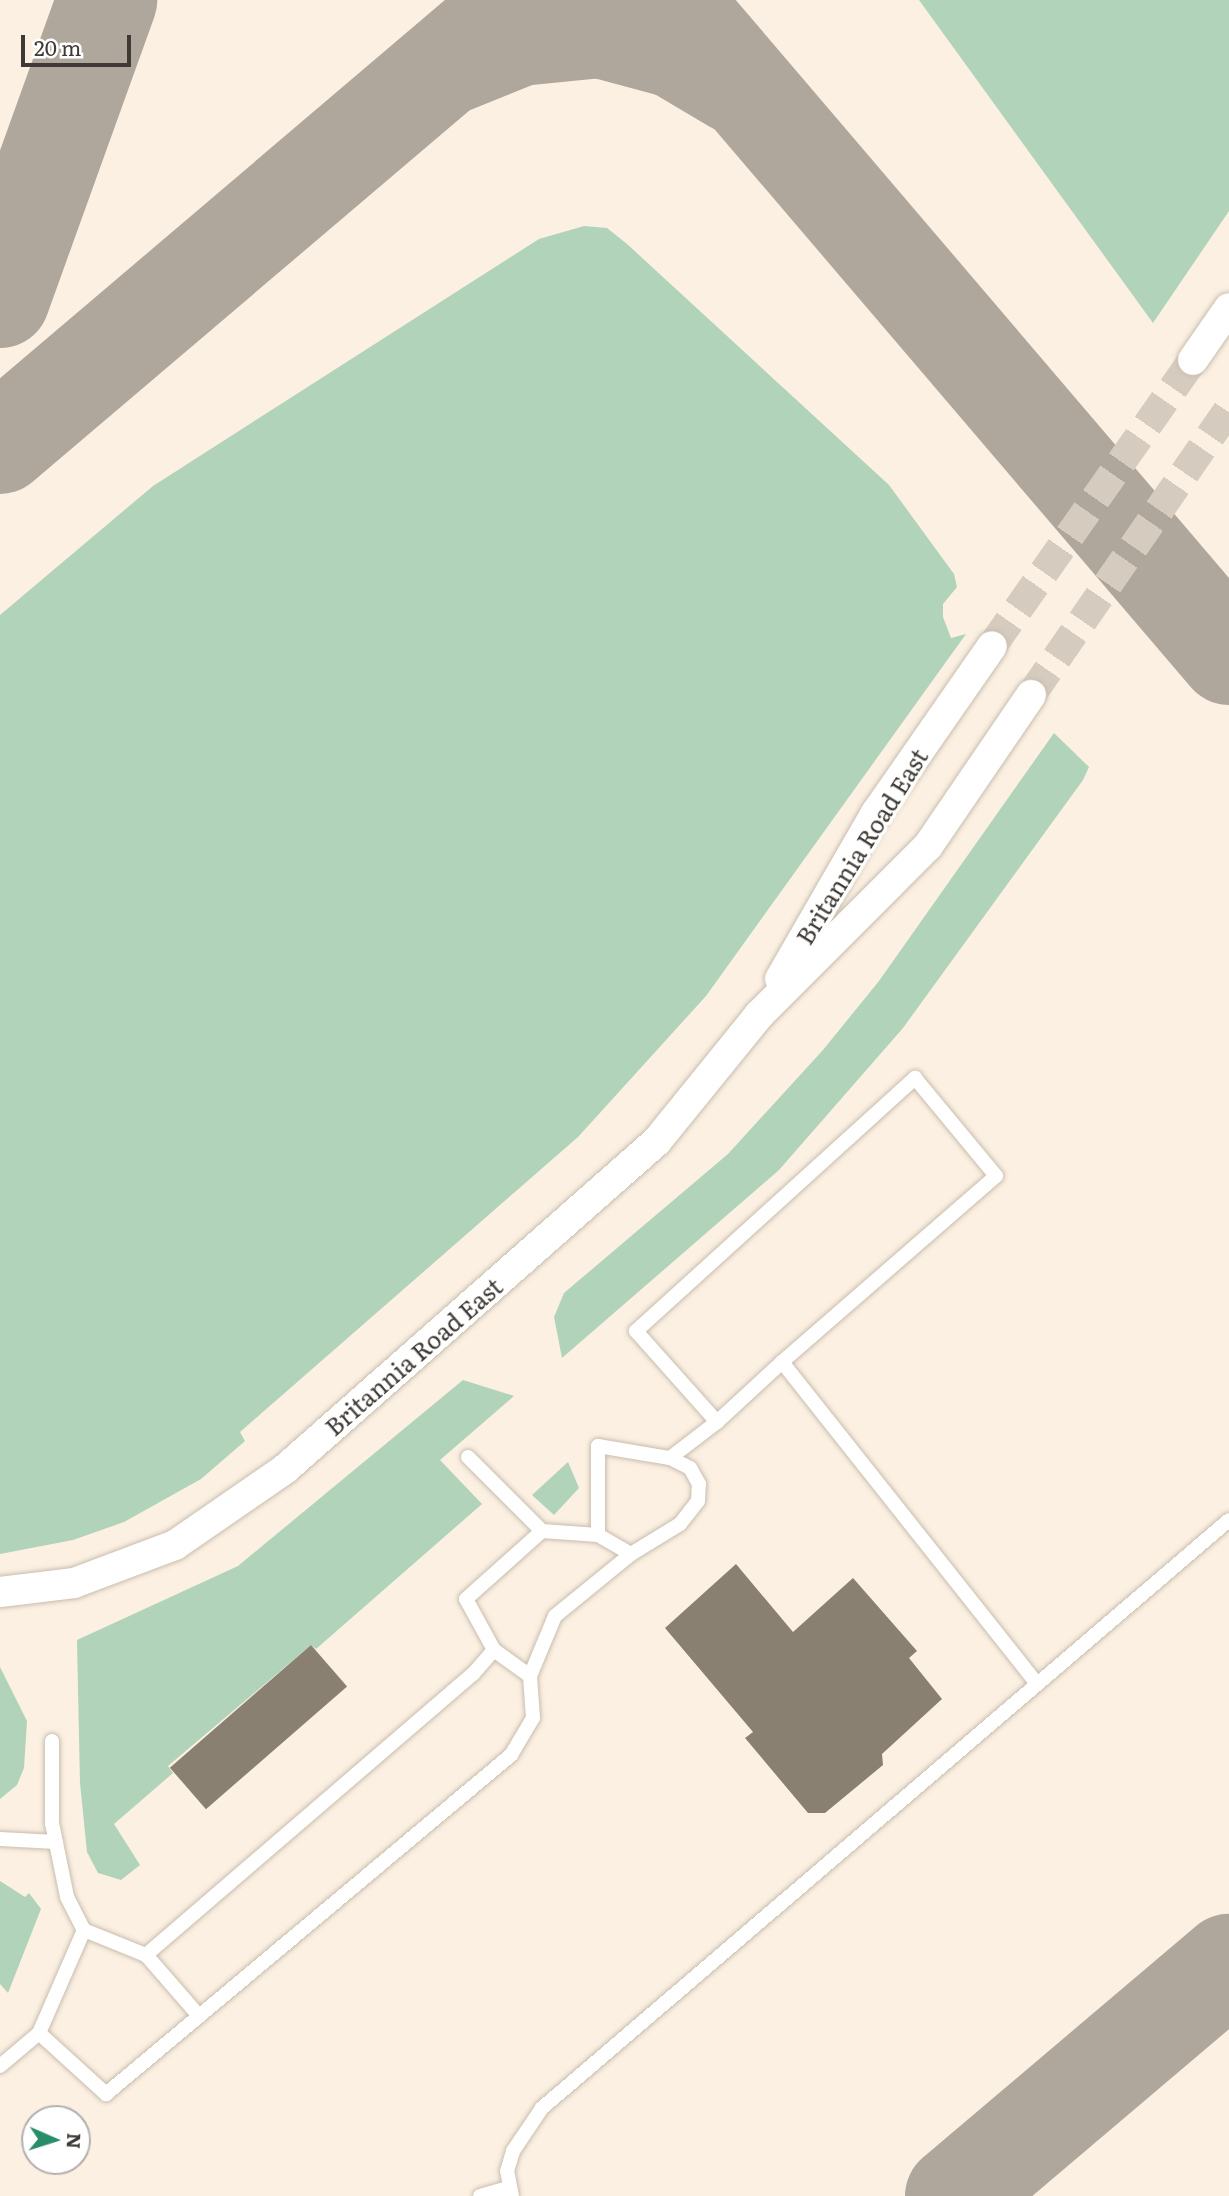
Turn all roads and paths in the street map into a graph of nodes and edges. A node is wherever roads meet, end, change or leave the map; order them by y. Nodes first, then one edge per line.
1 (1229, 308) edge
2 (1193, 360) tunnel mouth
3 (992, 646) tunnel mouth
4 (1031, 695) tunnel mouth
5 (759, 1015) junction
6 (782, 1362) junction
7 (717, 1422) junction
8 (468, 1457) dead end
9 (670, 1458) junction
10 (1229, 1520) edge
11 (542, 1531) junction
12 (598, 1535) junction
13 (631, 1554) junction
14 (0, 1592) edge
15 (494, 1650) junction
16 (530, 1676) junction
17 (1037, 1684) junction
18 (52, 1741) dead end
19 (0, 1839) edge
20 (56, 1842) junction
21 (84, 1930) junction
22 (146, 1955) junction
23 (200, 2016) junction
24 (39, 2033) junction
25 (0, 2066) edge
26 (510, 2192) edge
27 (480, 2196) edge

1 - 2 street
3 - 5 street, Britannia Road East
4 - 5 street, Britannia Road East
5 - 14 street, Britannia Road East
6 - 7 lane
6 - 7 lane
6 - 17 lane
7 - 9 lane
8 - 11 lane
9 - 12 lane
9 - 13 lane
10 - 17 lane
11 - 12 lane
11 - 15 lane
12 - 13 lane
13 - 16 lane
15 - 16 lane
15 - 22 lane
16 - 23 lane
17 - 26 lane
18 - 20 lane
19 - 20 lane
20 - 21 lane
21 - 22 lane
21 - 24 lane
22 - 23 lane
23 - 24 lane
24 - 25 lane
26 - 27 lane

